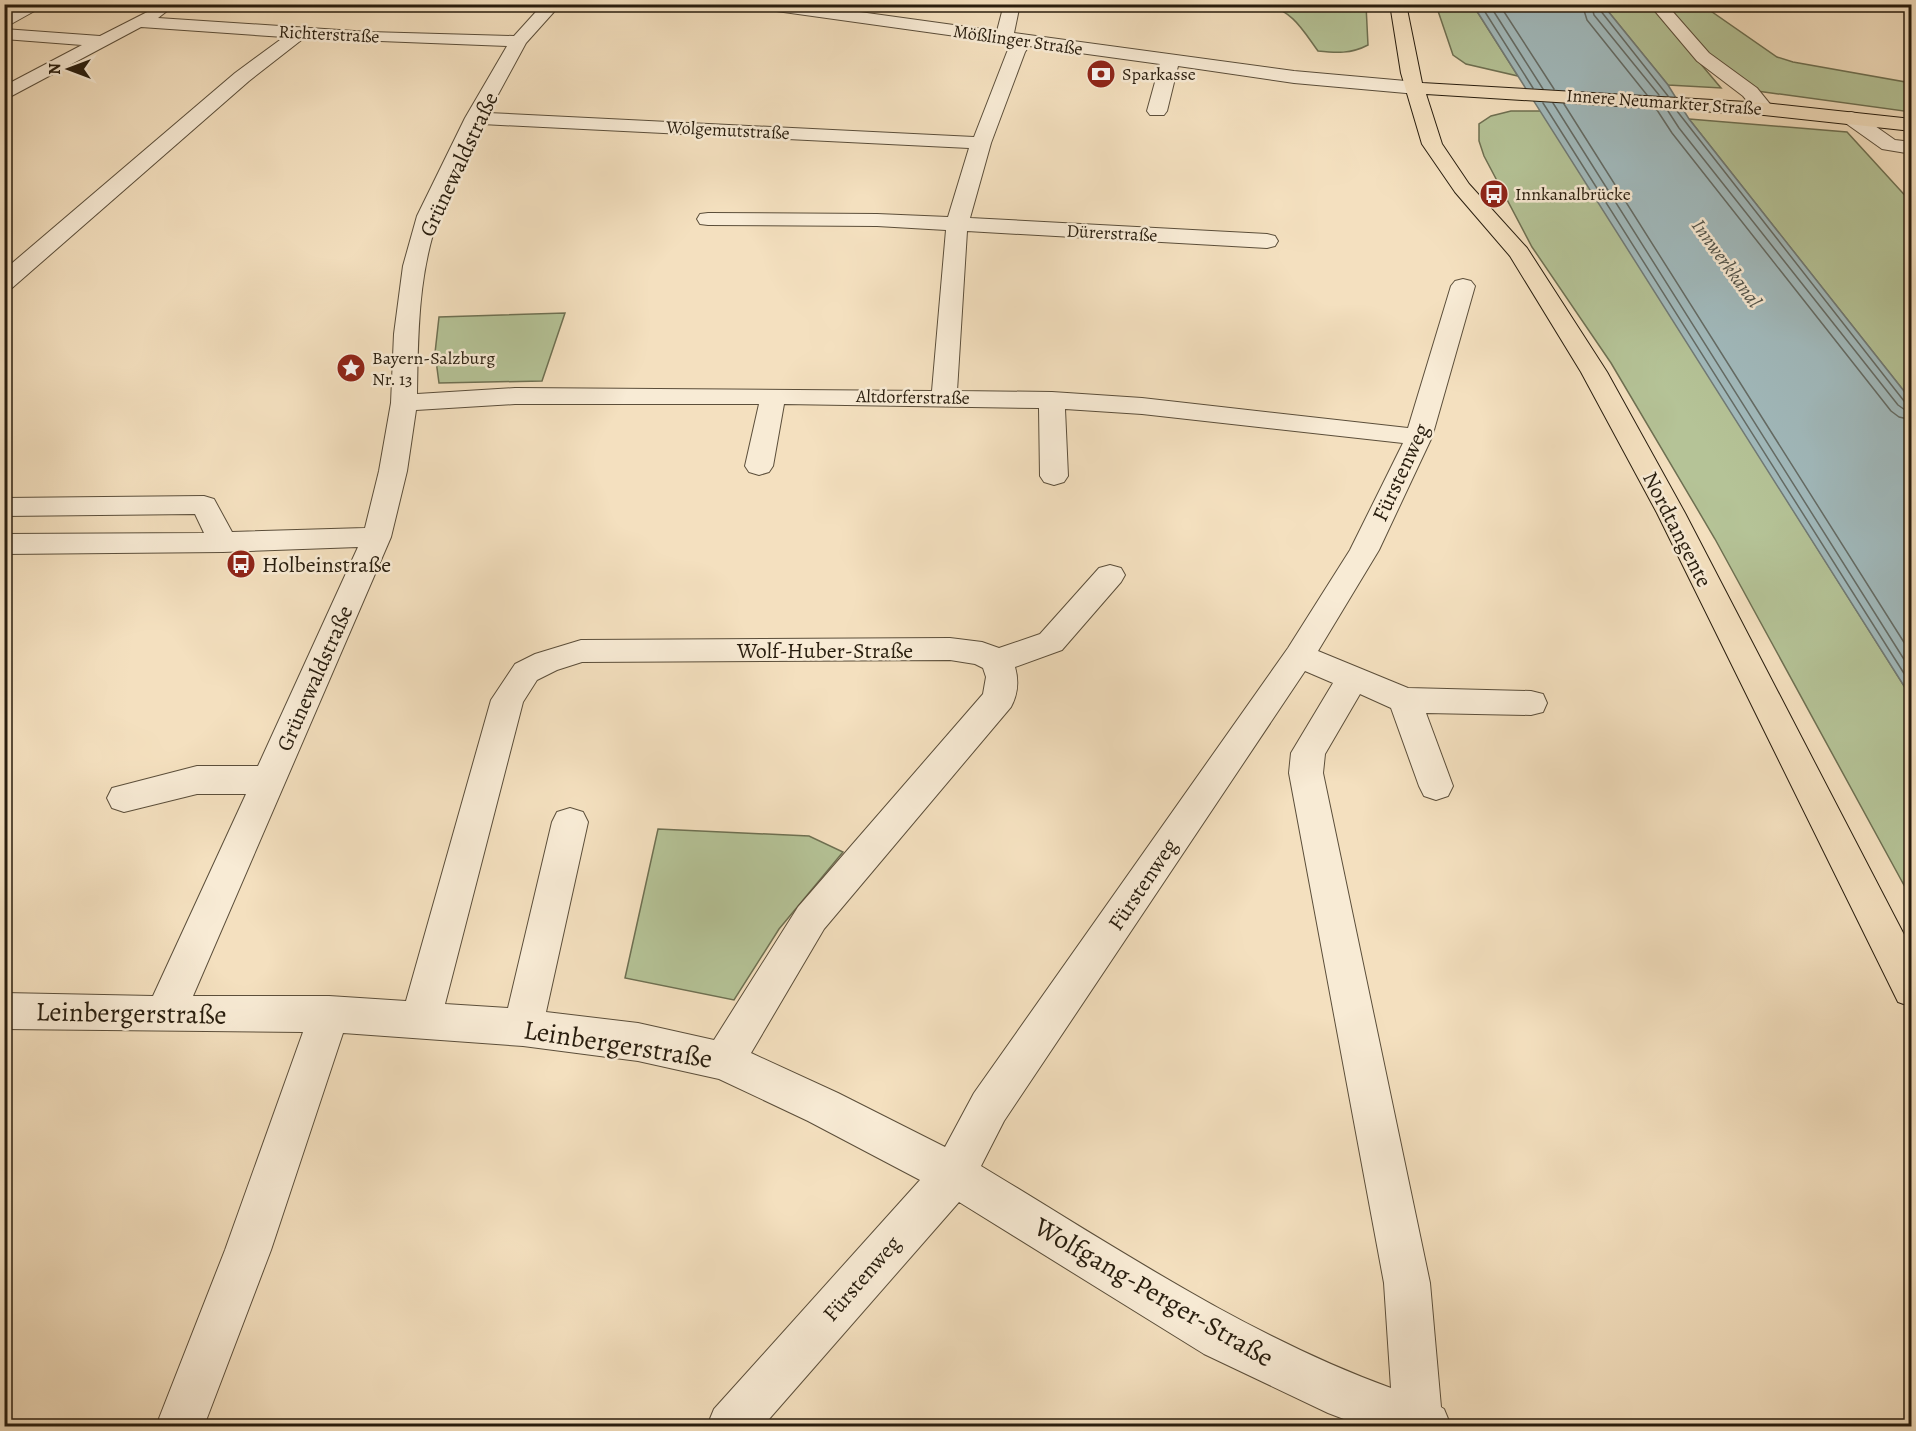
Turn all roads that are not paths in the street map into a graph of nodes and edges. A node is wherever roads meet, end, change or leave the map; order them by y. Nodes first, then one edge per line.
1 (39, 4) edge
2 (170, 4) edge
3 (553, 4) edge
4 (762, 4) edge
5 (1012, 4) edge
6 (1398, 4) edge
7 (1657, 4) edge
8 (138, 22) junction
9 (4, 23) edge
10 (300, 33) junction
11 (4, 34) edge
12 (1014, 40) junction
13 (101, 41) junction
14 (519, 41) junction
15 (1170, 61) junction
16 (1417, 88) junction
17 (4, 94) edge
18 (1764, 109) junction
19 (1157, 111) dead end
20 (475, 118) junction
21 (1851, 118) junction
22 (1911, 125) edge
23 (981, 143) junction
24 (1911, 148) edge
25 (708, 219) dead end
26 (957, 225) junction
27 (1268, 241) dead end
28 (4, 257) edge
29 (30, 258) junction
30 (4, 283) edge
31 (1462, 286) dead end
32 (773, 396) junction
33 (944, 397) junction
34 (1052, 400) junction
35 (404, 403) junction
36 (1419, 437) junction
37 (759, 466) dead end
38 (1054, 476) dead end
39 (4, 507) edge
40 (377, 537) junction
41 (223, 542) junction
42 (4, 544) edge
43 (1110, 575) dead end
44 (1299, 656) junction
45 (997, 661) junction
46 (1353, 678) junction
47 (1405, 700) junction
48 (1531, 703) dead end
49 (269, 780) junction
50 (1436, 786) dead end
51 (124, 798) dead end
52 (570, 822) dead end
53 (1911, 990) edge
54 (4, 1011) edge
55 (165, 1014) junction
56 (329, 1014) junction
57 (422, 1020) junction
58 (523, 1028) junction
59 (724, 1061) junction
60 (954, 1174) junction
61 (1423, 1425) edge
62 (180, 1426) edge
63 (731, 1426) edge

1 - 9 street
2 - 8 street
3 - 14 street, Grünewaldstraße
4 - 12 street, Mößlinger Straße
5 - 12 street
6 - 16 main road, Nordtangente
7 - 18 street
8 - 10 street, Richterstraße
8 - 13 street
10 - 14 street, Richterstraße
10 - 29 street
11 - 13 street
12 - 15 street, Mößlinger Straße
12 - 23 street
13 - 17 street
14 - 20 street, Grünewaldstraße
15 - 16 street, Mößlinger Straße
15 - 19 street
16 - 18 main road, Innere Neumarkter Straße
16 - 53 main road, Nordtangente
18 - 21 main road, Innere Neumarkter Straße
20 - 23 street, Wolgemutstraße
20 - 35 street, Grünewaldstraße
21 - 22 main road, Innere Neumarkter Straße
21 - 24 street
23 - 26 street
25 - 26 street, Dürerstraße
26 - 27 street, Dürerstraße
26 - 33 street
28 - 29 street
29 - 30 street
31 - 36 street, Fürstenweg
32 - 33 street, Altdorferstraße
32 - 35 street, Altdorferstraße
32 - 37 street
33 - 34 street, Altdorferstraße
34 - 36 street, Altdorferstraße
34 - 38 street
35 - 40 street, Grünewaldstraße
36 - 44 street, Fürstenweg
39 - 41 street
40 - 41 street
40 - 49 street, Grünewaldstraße
41 - 42 street
43 - 45 street
44 - 46 street
44 - 60 street, Fürstenweg
45 - 57 street, Wolf-Huber-Straße
45 - 59 street
46 - 47 street
46 - 61 street
47 - 48 street
47 - 50 street
49 - 51 street
49 - 55 street, Grünewaldstraße
52 - 58 street
54 - 55 street, Leinbergerstraße
55 - 56 street, Leinbergerstraße
56 - 57 street, Leinbergerstraße
56 - 62 street
57 - 58 street, Leinbergerstraße
58 - 59 street, Leinbergerstraße
59 - 60 street, Leinbergerstraße
60 - 61 street, Wolfgang-Perger-Straße
60 - 63 street, Fürstenweg

